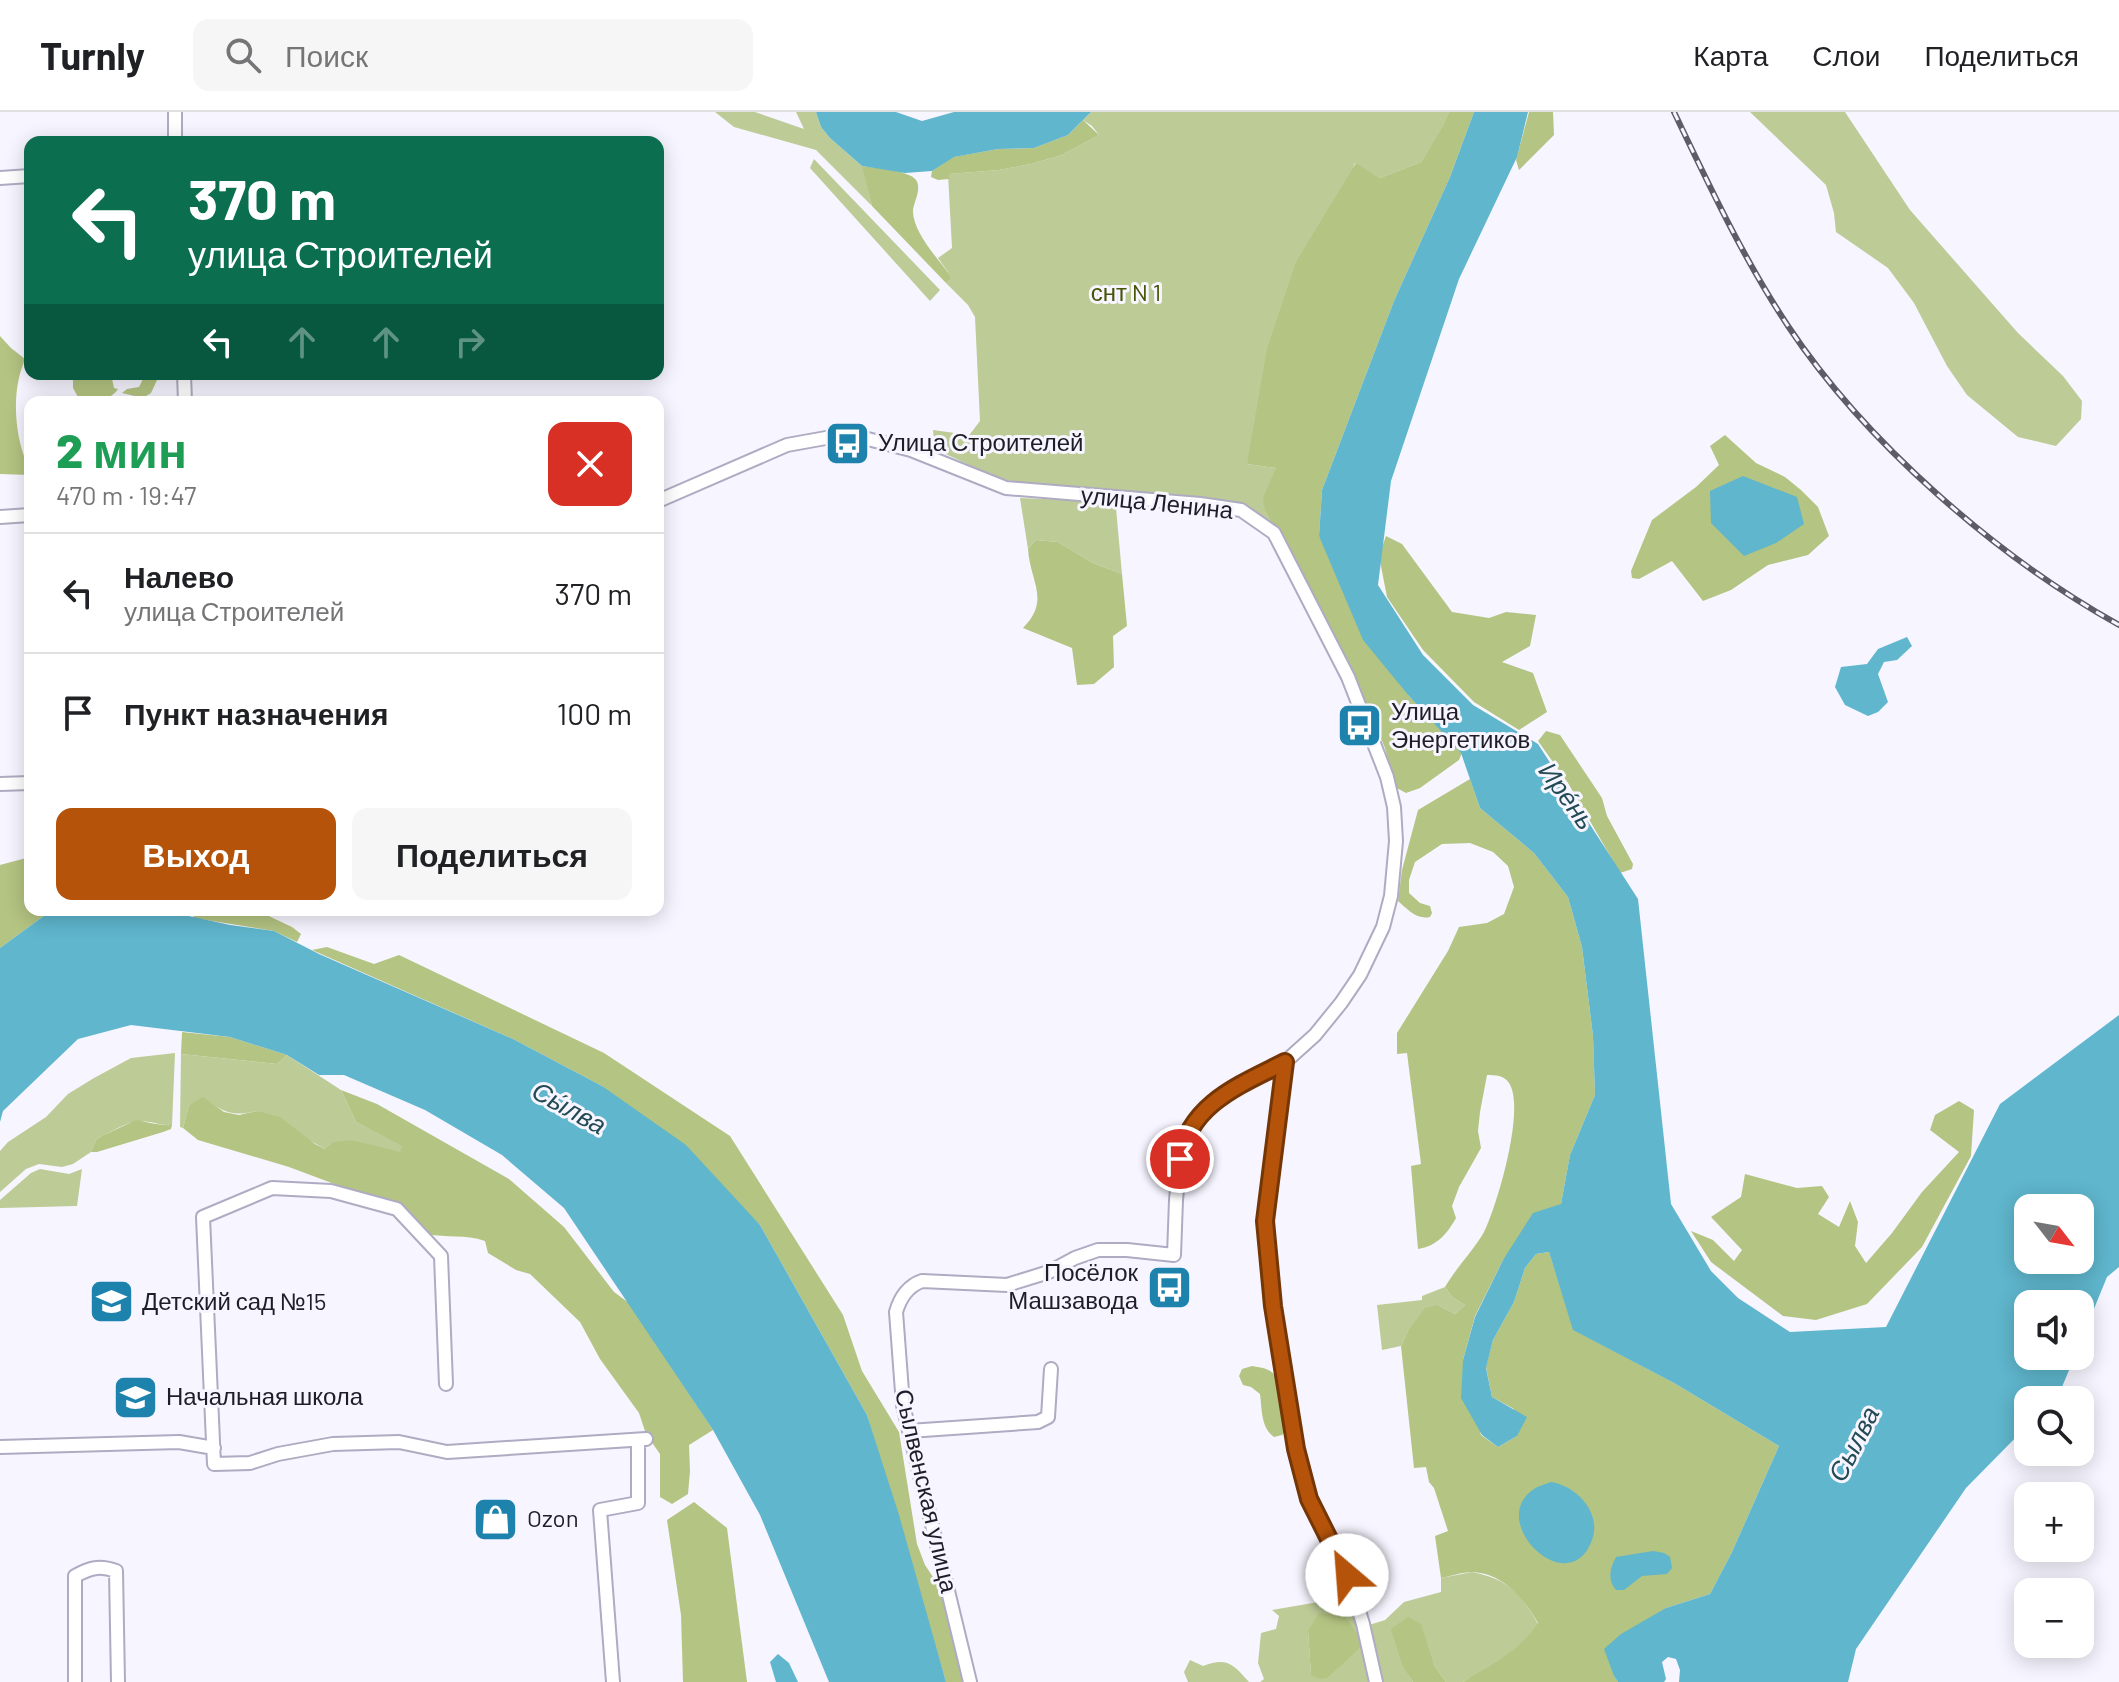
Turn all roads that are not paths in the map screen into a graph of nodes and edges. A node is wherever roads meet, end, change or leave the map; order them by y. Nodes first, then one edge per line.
1 (175, 112) edge
2 (175, 136) edge
3 (24, 176) edge
4 (0, 178) edge
5 (664, 498) edge
6 (24, 515) edge
7 (0, 517) edge
8 (24, 783) edge
9 (0, 784) edge
10 (1285, 1062) junction
11 (1051, 1369) dead end
12 (446, 1384) dead end
13 (909, 1431) junction
14 (0, 1447) edge
15 (214, 1448) junction
16 (75, 1682) edge
17 (118, 1682) edge
18 (613, 1682) edge
19 (970, 1682) edge
20 (1376, 1682) edge

1 - 2 street
3 - 4 street
5 - 10 street, улица Ленина
6 - 7 street
8 - 9 street
10 - 13 street, Сылвенская улица
10 - 20 street
11 - 13 street
12 - 15 street
13 - 19 street, Сылвенская улица
14 - 15 street
15 - 18 street
16 - 17 street

